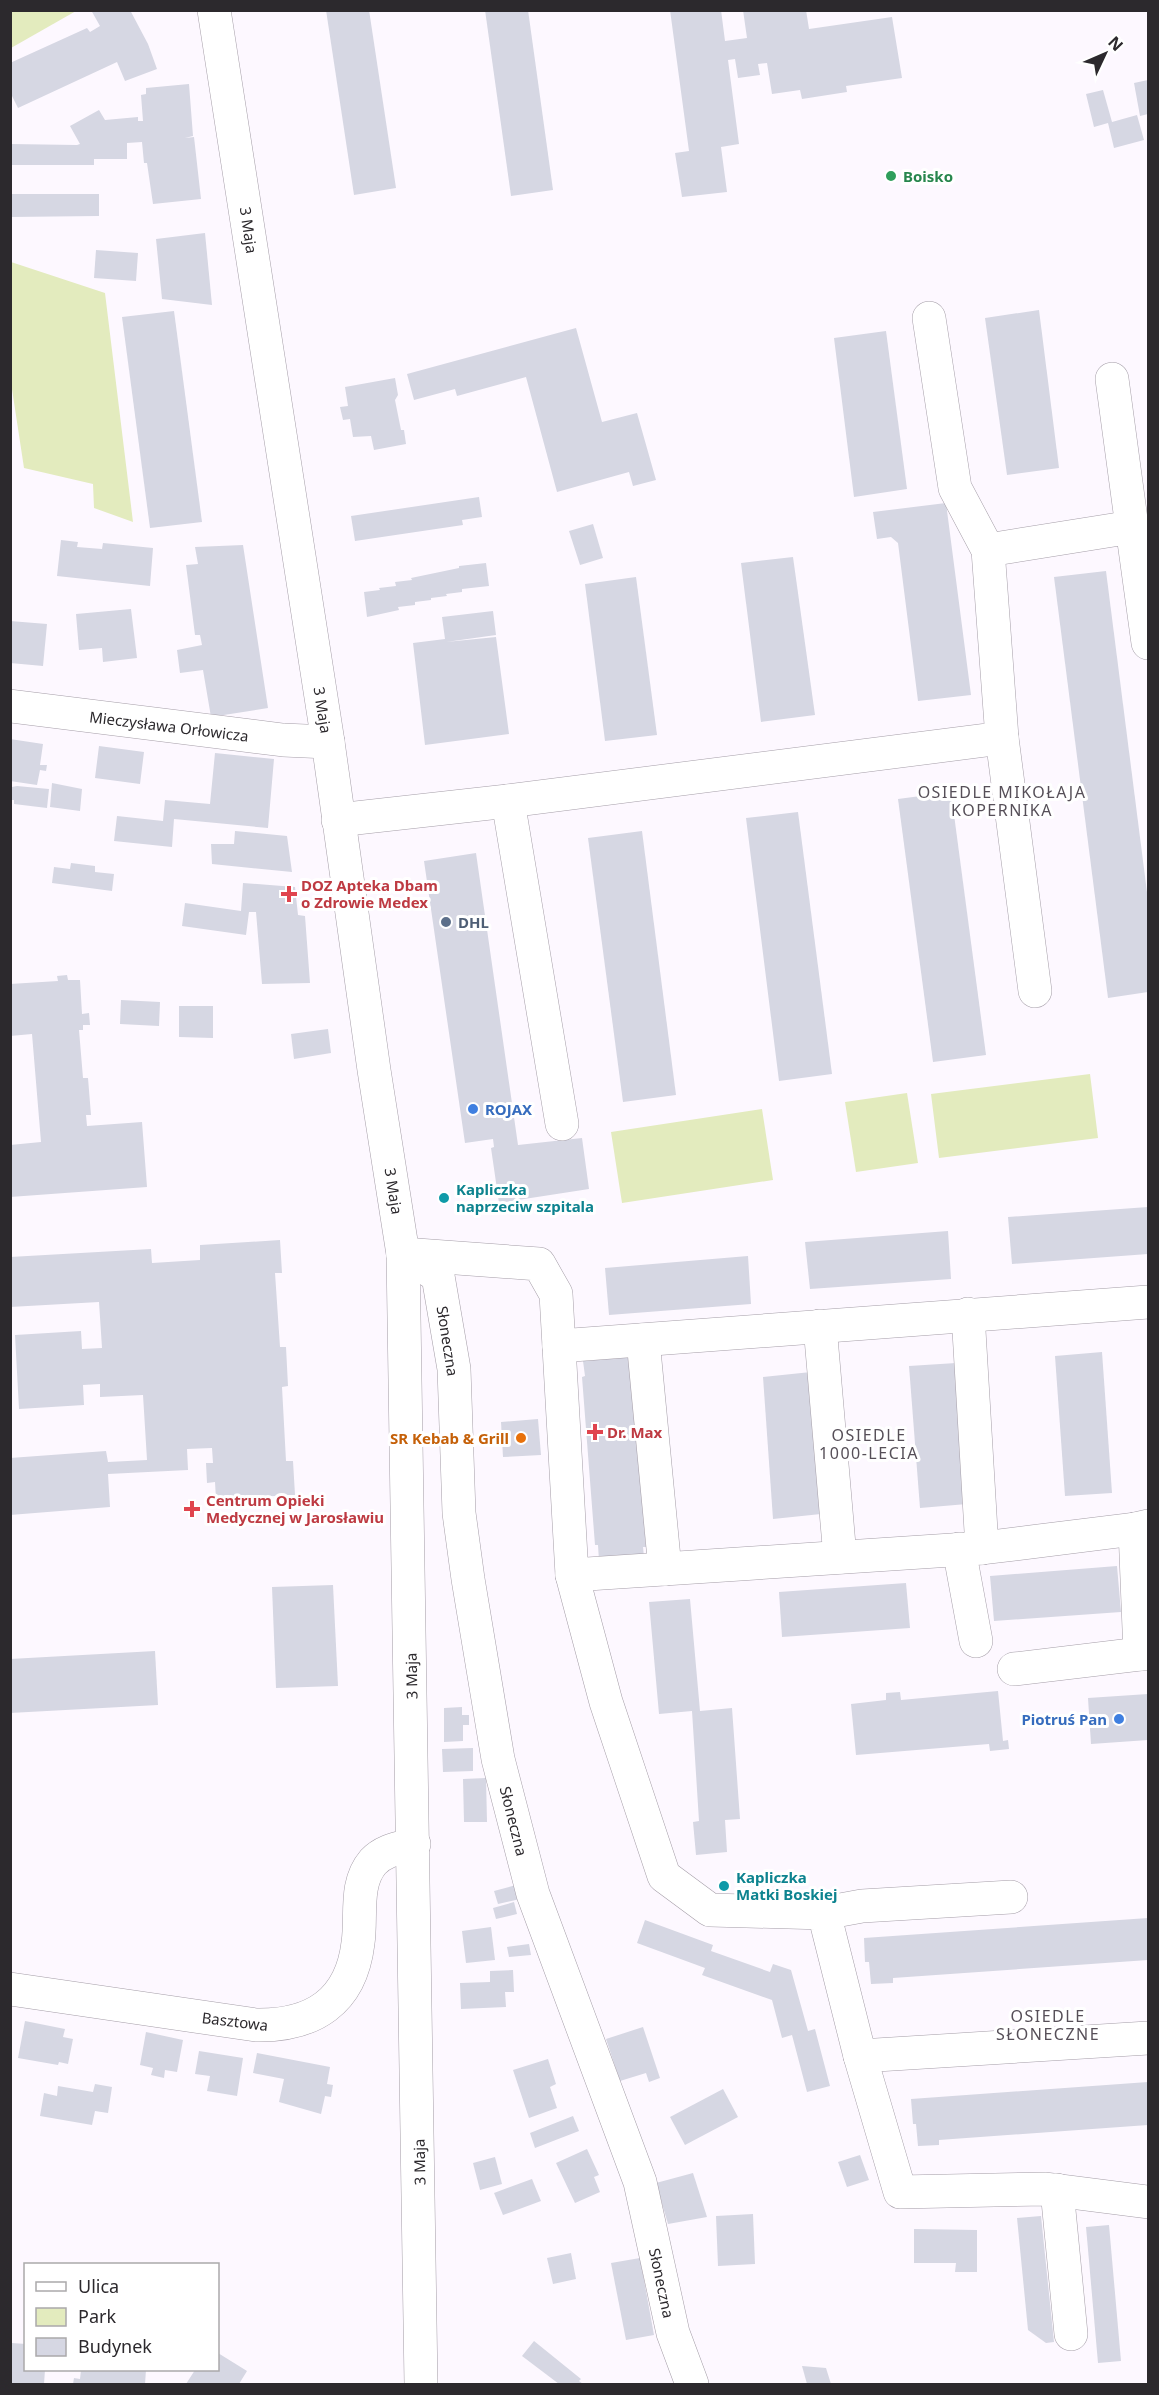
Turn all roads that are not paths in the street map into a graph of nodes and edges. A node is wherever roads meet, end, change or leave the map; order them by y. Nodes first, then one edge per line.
1 (214, 10) edge
2 (929, 318) dead end
3 (1112, 378) dead end
4 (1132, 527) junction
5 (988, 550) junction
6 (1149, 643) edge
7 (10, 706) edge
8 (1002, 738) junction
9 (328, 742) junction
10 (508, 801) junction
11 (338, 820) junction
12 (1035, 991) dead end
13 (562, 1124) dead end
14 (404, 1254) junction
15 (1149, 1302) edge
16 (968, 1314) junction
17 (820, 1326) junction
18 (643, 1340) junction
19 (559, 1346) junction
20 (1142, 1528) edge
21 (970, 1549) junction
22 (840, 1557) junction
23 (665, 1569) junction
24 (572, 1575) junction
25 (976, 1641) dead end
26 (1144, 1654) edge
27 (1014, 1670) dead end
28 (414, 1844) junction
29 (1011, 1897) dead end
30 (824, 1913) junction
31 (10, 1989) edge
32 (1149, 2038) edge
33 (860, 2056) junction
34 (1057, 2190) junction
35 (1149, 2202) edge
36 (1071, 2334) dead end
37 (421, 2385) edge
38 (692, 2385) edge

1 - 9 street, 3 Maja
2 - 5 street
3 - 4 street
4 - 5 street
4 - 6 street
5 - 8 street
7 - 9 street, Mieczysława Orłowicza
8 - 10 street
8 - 12 street
9 - 11 street, 3 Maja
10 - 11 street
10 - 13 street
11 - 14 street, 3 Maja
14 - 19 street
14 - 28 street, 3 Maja
14 - 38 street, Słoneczna
15 - 16 street
16 - 17 street
16 - 21 street
17 - 18 street
17 - 22 street
18 - 19 street
18 - 23 street
19 - 24 street
20 - 21 street
20 - 26 street
21 - 22 street
21 - 25 street
22 - 23 street
23 - 24 street
24 - 30 street
26 - 27 street
28 - 31 street, Basztowa
28 - 37 street, 3 Maja
29 - 30 street
30 - 33 street
32 - 33 street
33 - 34 street
34 - 35 street
34 - 36 street

